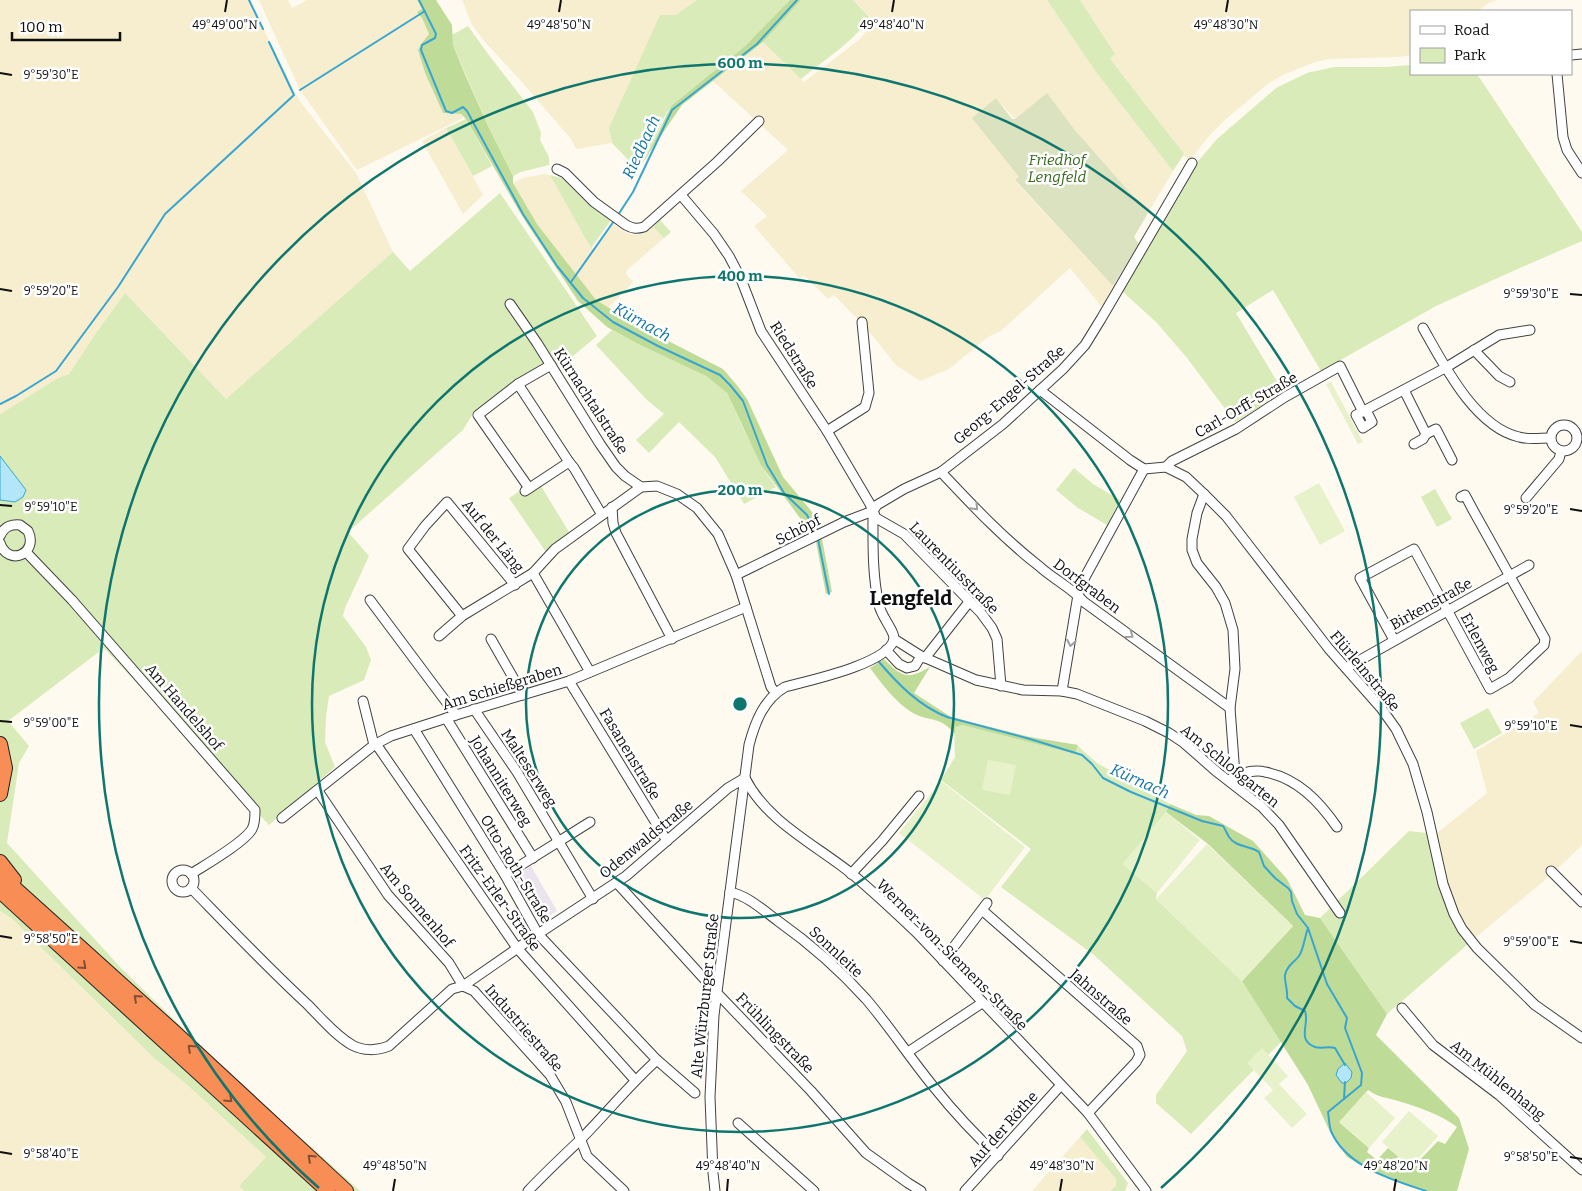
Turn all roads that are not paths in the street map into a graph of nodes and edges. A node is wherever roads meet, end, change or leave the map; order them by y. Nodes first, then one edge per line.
1 (1557, 75) edge
2 (759, 121) dead end
3 (1192, 163) dead end
4 (556, 169) dead end
5 (1582, 173) edge
6 (681, 195) junction
7 (510, 304) dead end
8 (862, 322) dead end
9 (1423, 328) dead end
10 (1530, 330) dead end
11 (1474, 350) junction
12 (551, 365) junction
13 (1445, 368) junction
14 (1510, 382) dead end
15 (518, 384) junction
16 (1040, 390) junction
17 (1404, 390) junction
18 (827, 431) junction
19 (1426, 434) junction
20 (1550, 438) junction
21 (1580, 442) edge
22 (1414, 444) dead end
23 (1561, 451) junction
24 (1452, 460) dead end
25 (569, 462) junction
26 (1166, 467) junction
27 (1144, 469) junction
28 (940, 472) junction
29 (641, 487) junction
30 (1204, 494) junction
31 (1461, 497) dead end
32 (1526, 498) dead end
33 (612, 507) junction
34 (873, 510) junction
35 (602, 515) junction
36 (1, 530) edge
37 (1, 548) edge
38 (26, 552) junction
39 (1529, 565) dead end
40 (533, 573) junction
41 (736, 575) junction
42 (1510, 576) junction
43 (515, 584) junction
44 (1078, 595) junction
45 (370, 600) dead end
46 (969, 602) junction
47 (746, 607) junction
48 (1448, 611) junction
49 (462, 616) junction
50 (439, 636) dead end
51 (491, 639) dead end
52 (672, 639) junction
53 (894, 639) junction
54 (1394, 640) junction
55 (886, 650) junction
56 (923, 657) junction
57 (1346, 668) junction
58 (590, 672) junction
59 (569, 681) junction
60 (1001, 686) junction
61 (1062, 691) junction
62 (775, 692) junction
63 (524, 695) junction
64 (362, 701) dead end
65 (1230, 708) junction
66 (474, 709) junction
67 (456, 715) junction
68 (446, 718) junction
69 (414, 729) junction
70 (0, 744) edge
71 (375, 745) junction
72 (745, 778) junction
73 (1232, 778) junction
74 (318, 791) junction
75 (0, 794) edge
76 (756, 796) junction
77 (919, 796) dead end
78 (742, 804) junction
79 (282, 818) dead end
80 (590, 822) dead end
81 (1337, 827) dead end
82 (667, 841) junction
83 (558, 842) junction
84 (533, 858) junction
85 (0, 862) edge
86 (1552, 871) dead end
87 (191, 874) junction
88 (851, 874) junction
89 (0, 875) edge
90 (505, 875) junction
91 (617, 883) junction
92 (191, 888) junction
93 (0, 891) edge
94 (730, 892) junction
95 (593, 899) junction
96 (0, 900) edge
97 (29, 902) junction
98 (1582, 902) edge
99 (1340, 913) dead end
100 (34, 922) junction
101 (538, 934) junction
102 (517, 948) junction
103 (943, 961) junction
104 (464, 986) junction
105 (717, 993) junction
106 (982, 1003) junction
107 (1402, 1008) dead end
108 (1582, 1038) edge
109 (908, 1052) junction
110 (657, 1060) junction
111 (635, 1080) junction
112 (1061, 1085) junction
113 (695, 1093) dead end
114 (1088, 1113) junction
115 (738, 1123) dead end
116 (580, 1140) junction
117 (998, 1156) junction
118 (1582, 1170) edge
119 (328, 1191) edge
120 (346, 1191) edge
121 (528, 1191) edge
122 (624, 1191) edge
123 (715, 1191) edge
124 (814, 1191) edge
125 (921, 1191) edge
126 (966, 1191) edge
127 (1146, 1191) edge

1 - 5 street
2 - 6 street
3 - 16 street, Georg-Engel-Straße
4 - 6 street
6 - 18 street, Riedstraße
7 - 12 street, Kürnachtalstraße
8 - 18 street
9 - 13 street
10 - 11 street
11 - 13 street
11 - 14 street
12 - 15 street
12 - 29 street, Kürnachtalstraße
13 - 17 street
13 - 20 street
15 - 25 street
15 - 25 street
16 - 27 street
16 - 28 street, Georg-Engel-Straße
17 - 19 street
17 - 26 street, Carl-Orff-Straße
18 - 34 street, Riedstraße
19 - 22 street
19 - 24 street
20 - 21 street
20 - 23 street
21 - 23 street
23 - 32 street
25 - 35 street
26 - 27 street
26 - 30 street, Flürleinstraße
27 - 44 street
28 - 34 street, Georg-Engel-Straße
28 -> 44 street, Dorfgraben
29 - 33 street
29 - 41 street
30 - 57 street, Flürleinstraße
30 - 65 street
31 - 42 street
33 - 35 street
33 - 52 street
34 - 41 street, Schöpf
34 - 46 street, Laurentiusstraße
34 - 53 street
35 - 40 street
36 - 38 street
37 - 38 street
38 - 87 street, Am Handelshof
39 - 42 street, Birkenstraße
40 - 43 street
40 - 58 street
41 - 47 street
42 - 48 street, Birkenstraße
42 - 48 street, Erlenweg
43 - 49 street
43 - 49 street, Auf der Läng
44 -> 61 street
44 -> 65 street, Dorfgraben
45 - 67 street
46 - 56 street
46 - 60 street, Laurentiusstraße
47 - 52 street, Am Schießgraben
47 - 62 street
48 - 54 street, Birkenstraße
48 - 54 street
49 - 50 street
51 - 63 street
52 - 58 street, Am Schießgraben
53 - 55 street
53 - 56 street, Am Schloßgarten
54 - 57 street, Birkenstraße
55 - 56 street
55 - 62 street
56 - 60 street, Am Schloßgarten
57 - 108 street, Flürleinstraße
58 - 59 street, Am Schießgraben
59 - 63 street, Am Schießgraben
59 - 82 street, Fasanenstraße
60 - 61 street, Am Schloßgarten
61 - 73 street, Am Schloßgarten
62 - 72 street
63 - 66 street, Am Schießgraben
64 - 71 street, Fritz-Erler-Straße
65 - 73 street
66 - 67 street, Am Schießgraben
66 - 83 street, Malteserweg
67 - 68 street, Am Schießgraben
68 - 69 street, Am Schießgraben
68 - 84 street, Johanniterweg
69 - 71 street, Am Schießgraben
69 - 90 street, Otto-Roth-Straße
70 - 75 highway
71 - 74 street, Am Schießgraben
71 - 102 street, Fritz-Erler-Straße
72 - 76 street, Werner-von-Siemens-Straße
72 - 78 street, Alte Würzburger Straße
72 - 82 street, Odenwaldstraße
73 - 81 street
73 - 99 street, Am Schloßgarten
74 - 79 street, Am Schießgraben
74 - 104 street, Am Sonnenhof
76 - 78 street
76 - 88 street, Werner-von-Siemens-Straße
77 - 88 street
78 - 94 street, Alte Würzburger Straße
80 - 83 street
82 - 91 street, Odenwaldstraße
83 - 84 street
83 - 95 street, Malteserweg
84 - 90 street
85 - 97 highway
86 - 98 street
87 - 92 street
87 - 92 street
88 - 103 street, Werner-von-Siemens-Straße
89 - 97 highway
90 - 101 street, Otto-Roth-Straße
91 - 95 street, Odenwaldstraße
91 - 105 street, Frühlingstraße
92 - 104 street
93 - 100 highway
94 - 105 street, Alte Würzburger Straße
94 - 109 street, Sonnleite
95 - 101 street, Odenwaldstraße
96 - 100 highway
120 -> 97 highway
100 -> 119 highway
101 - 102 street, Odenwaldstraße
101 - 110 street, Otto-Roth-Straße
102 - 104 street, Odenwaldstraße
102 - 111 street, Fritz-Erler-Straße
103 - 106 street, Werner-von-Siemens-Straße
103 - 114 street, Jahnstraße
104 - 116 street, Industriestraße
105 - 123 street, Alte Würzburger Straße
105 - 125 street, Frühlingstraße
106 - 109 street
106 - 112 street, Werner-von-Siemens-Straße
107 - 118 street, Am Mühlenhang
109 - 117 street, Sonnleite
110 - 111 street
110 - 113 street, Otto-Roth-Straße
111 - 116 street
112 - 114 street, Werner-von-Siemens-Straße
112 - 117 street, Auf der Röthe
114 - 127 street, Werner-von-Siemens-Straße
115 - 124 street
116 - 121 street
116 - 122 street, Industriestraße
117 - 126 street, Auf der Röthe

